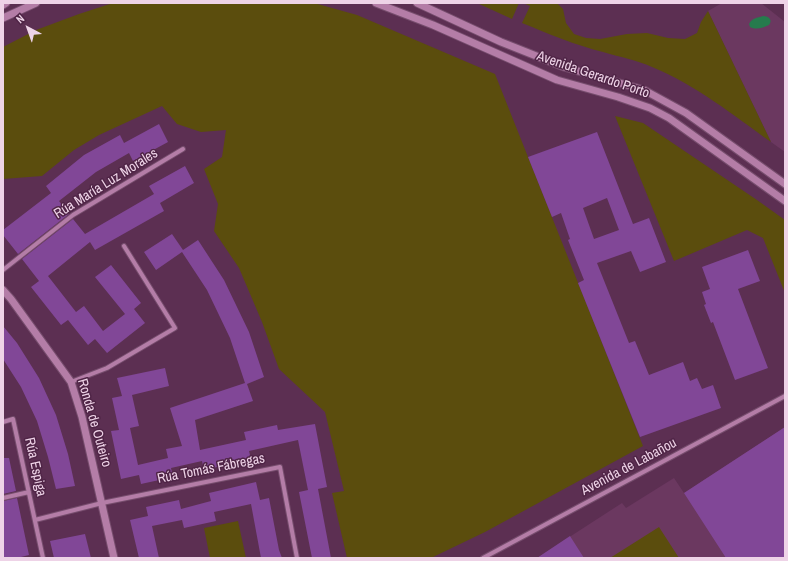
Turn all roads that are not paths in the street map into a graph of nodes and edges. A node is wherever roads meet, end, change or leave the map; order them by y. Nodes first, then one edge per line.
1 (6, 3) edge
2 (36, 3) edge
3 (376, 3) edge
4 (418, 3) edge
5 (3, 5) edge
6 (3, 18) edge
7 (183, 149) dead end
8 (785, 184) edge
9 (785, 201) edge
10 (124, 246) dead end
11 (3, 270) edge
12 (3, 290) edge
13 (71, 382) junction
14 (785, 396) edge
15 (3, 422) edge
16 (29, 492) junction
17 (3, 498) edge
18 (102, 502) junction
19 (34, 520) junction
20 (43, 558) edge
21 (114, 558) edge
22 (297, 558) edge
23 (485, 558) edge

1 - 5 street
2 - 6 street
3 - 9 street, Avenida Gerardo Porto
4 - 8 street, Avenida Gerardo Porto
7 - 11 street, Rúa María Luz Morales
10 - 13 street
12 - 13 street, Ronda de Outeiro
13 - 18 street, Ronda de Outeiro
14 - 23 street, Avenida de Labañou
15 - 16 street, Rúa Espiga
16 - 17 street
16 - 19 street, Rúa Espiga
18 - 19 street, Rúa Espiga
18 - 21 street, Ronda de Outeiro
18 - 22 street, Rúa Tomás Fábregas
19 - 20 street, Rúa Espiga

